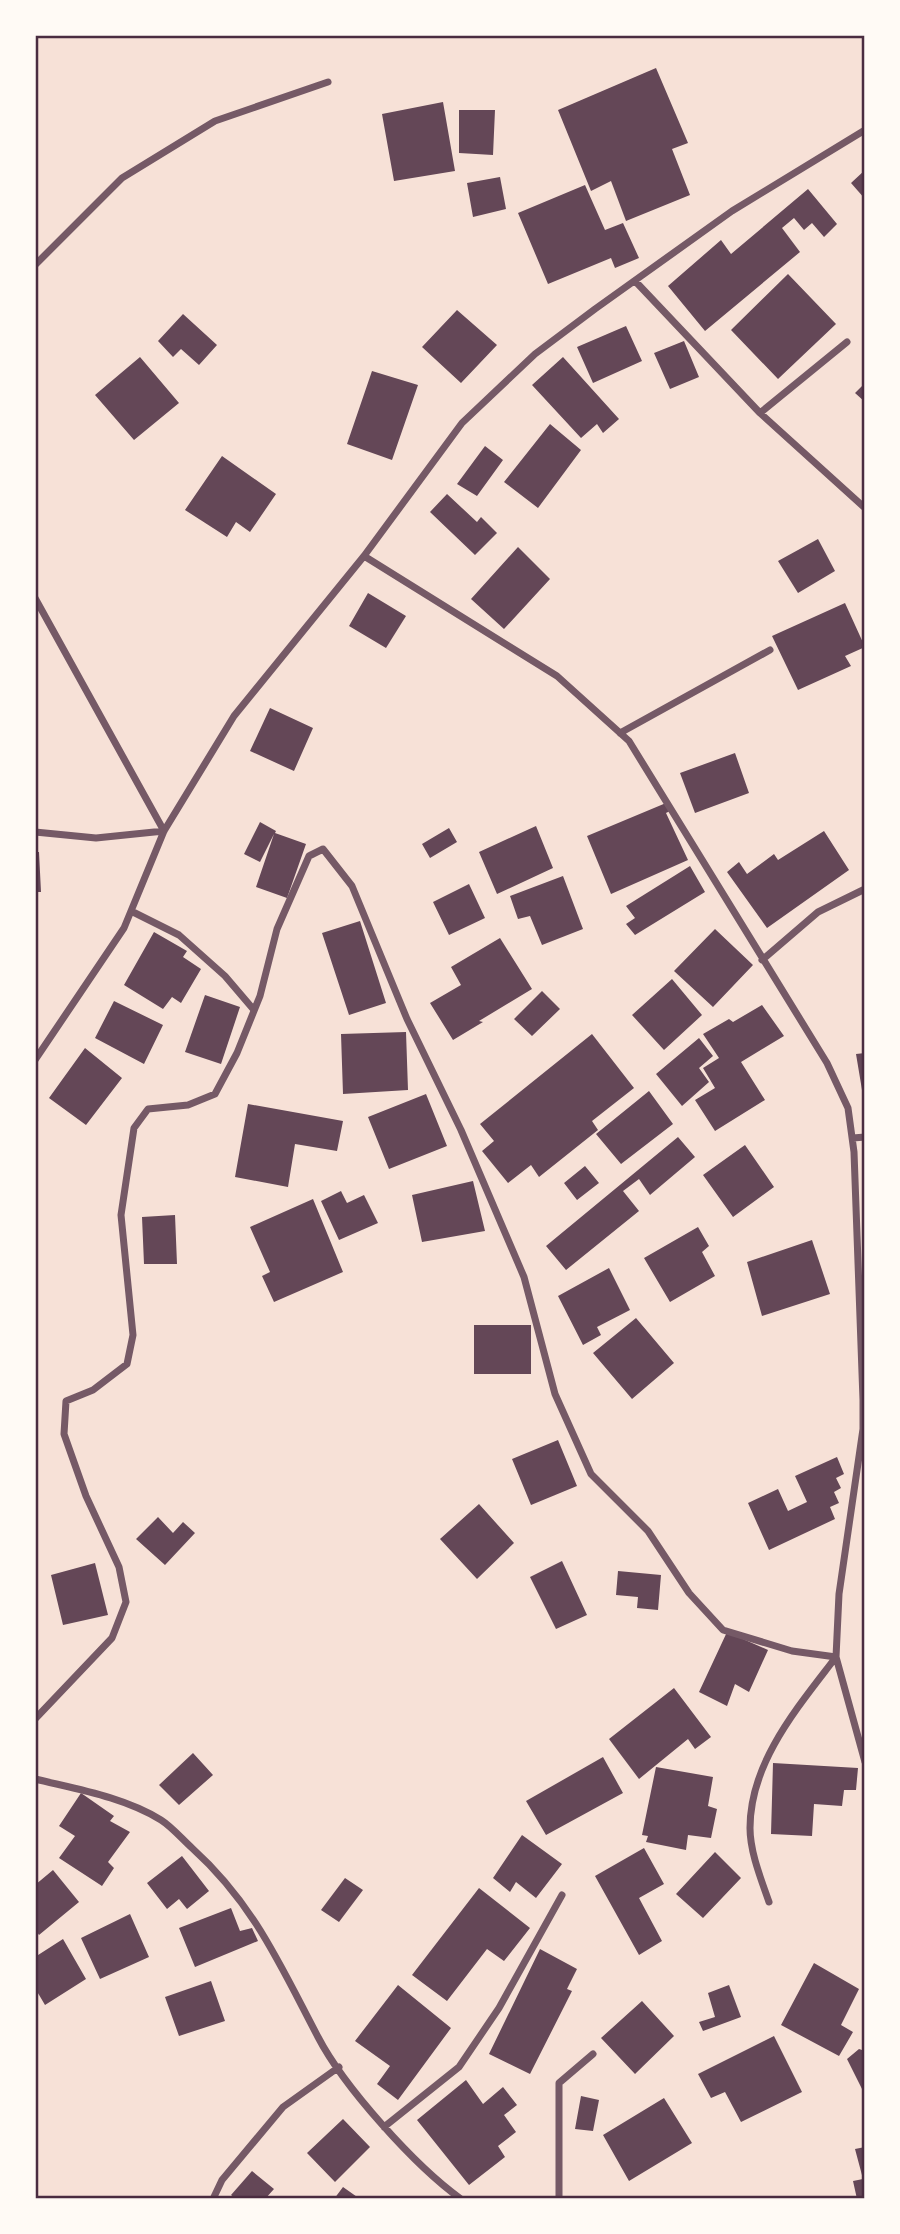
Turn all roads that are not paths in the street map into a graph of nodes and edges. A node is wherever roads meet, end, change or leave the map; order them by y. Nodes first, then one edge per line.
1 (328, 82) dead end
2 (865, 130) edge
3 (35, 265) edge
4 (636, 282) junction
5 (847, 342) dead end
6 (760, 413) junction
7 (865, 508) edge
8 (364, 556) junction
9 (35, 598) edge
10 (770, 650) dead end
11 (620, 733) junction
12 (164, 831) junction
13 (35, 832) edge
14 (865, 889) edge
15 (131, 911) junction
16 (762, 960) junction
17 (254, 1010) junction
18 (35, 1060) edge
19 (865, 1137) edge
20 (853, 1138) junction
21 (864, 1400) edge
22 (836, 1657) junction
23 (35, 1719) edge
24 (865, 1762) edge
25 (35, 1779) edge
26 (562, 1895) dead end
27 (769, 1902) dead end
28 (593, 2054) dead end
29 (339, 2067) junction
30 (384, 2127) junction
31 (213, 2199) edge
32 (461, 2199) edge
33 (559, 2199) edge

1 - 3 street
2 - 4 street
4 - 6 street
4 - 8 street
5 - 6 street
6 - 7 street
8 - 11 street
8 - 12 street
9 - 12 street
10 - 11 street
11 - 16 street
12 - 13 street
12 - 15 street
14 - 16 street
15 - 17 street
15 - 18 street
16 - 20 street
17 - 22 street
17 - 23 street
19 - 20 street
20 - 21 street
21 - 22 street
22 - 24 street
22 - 27 street
25 - 29 street
26 - 30 street
28 - 33 street
29 - 30 street
29 - 31 street
30 - 32 street

